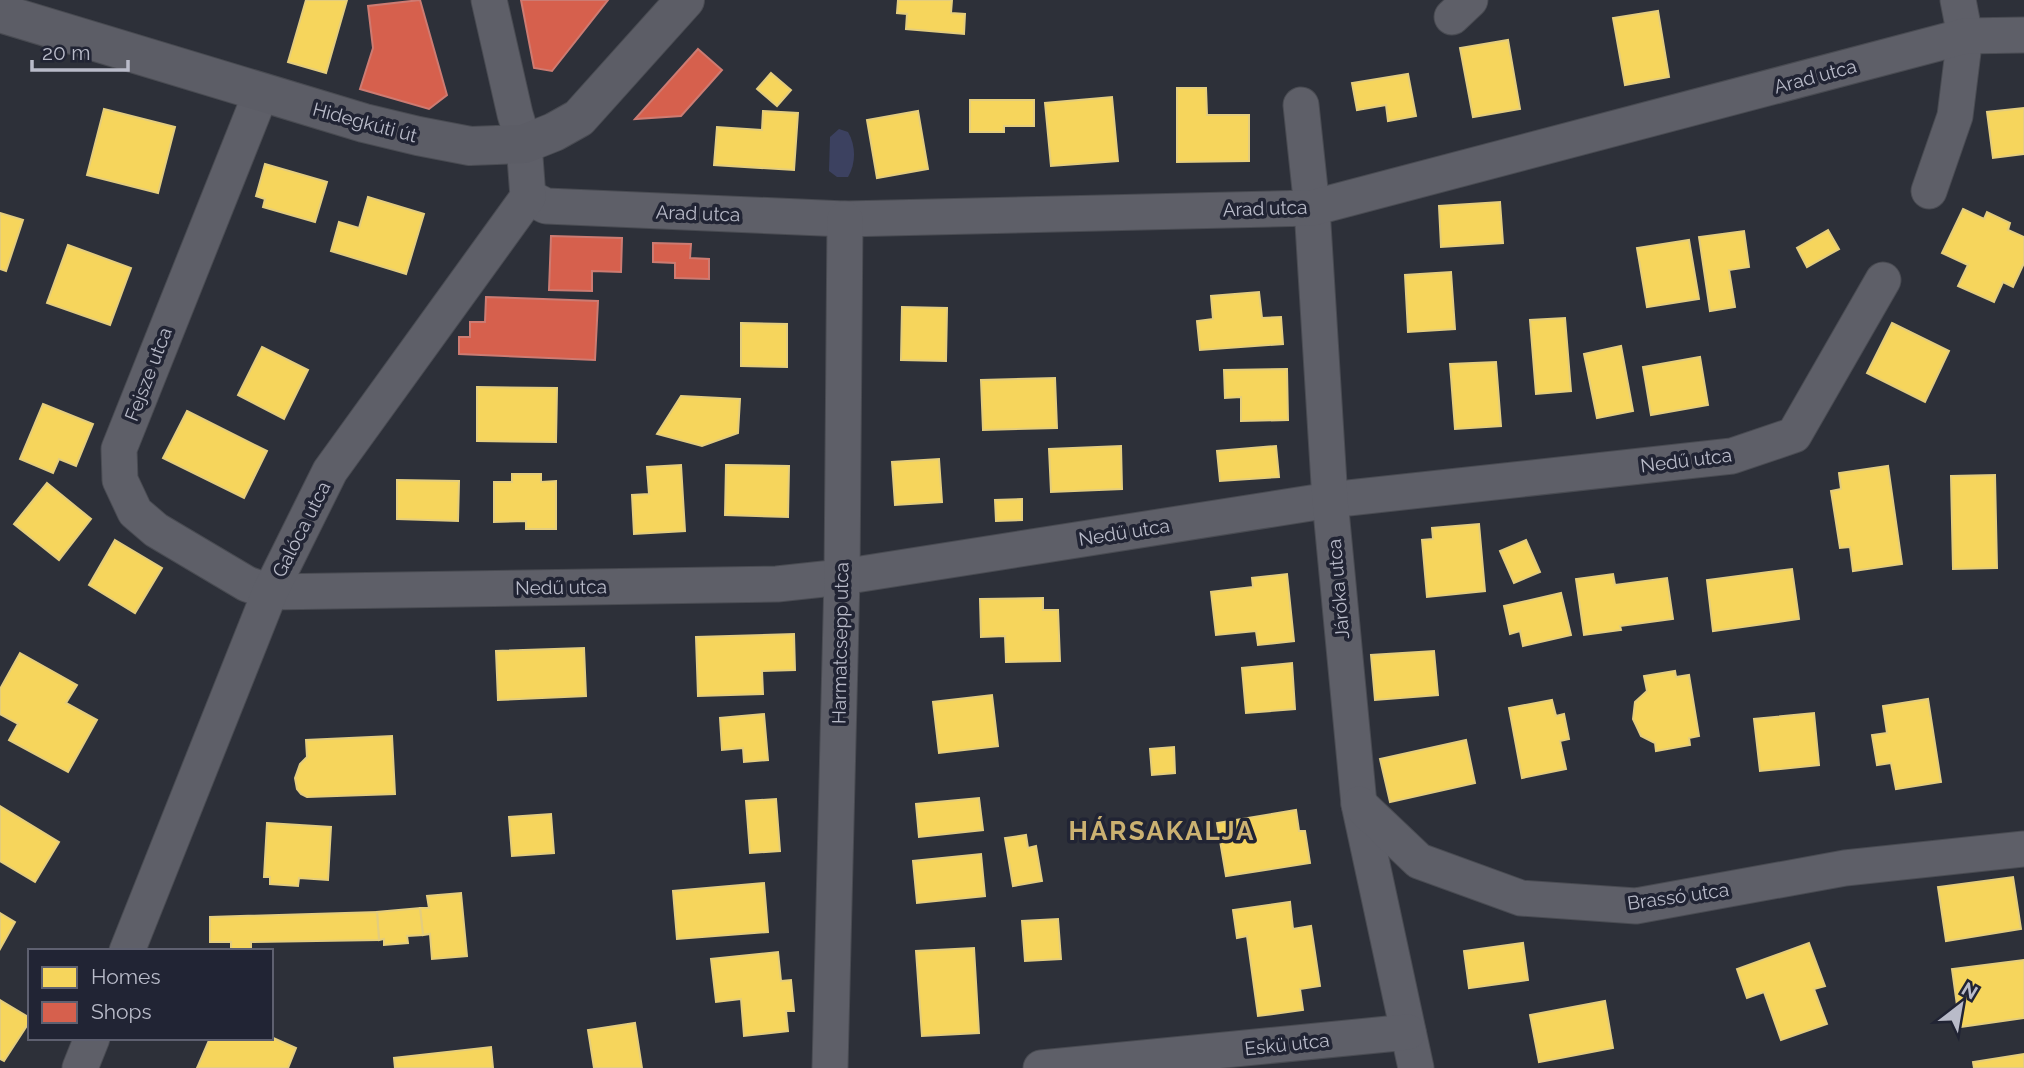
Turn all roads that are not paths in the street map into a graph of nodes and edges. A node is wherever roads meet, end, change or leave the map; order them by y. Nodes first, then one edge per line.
1 (489, 0) edge
2 (685, 0) edge
3 (1958, 0) edge
4 (0, 13) edge
5 (1965, 36) junction
6 (2023, 36) edge
7 (261, 93) junction
8 (1301, 105) dead end
9 (524, 144) junction
10 (1929, 191) dead end
11 (528, 197) junction
12 (1312, 208) junction
13 (845, 219) junction
14 (1883, 280) dead end
15 (1330, 500) junction
16 (842, 577) junction
17 (270, 592) junction
18 (1359, 804) junction
19 (2024, 849) edge
20 (128, 949) edge
21 (1408, 1032) junction
22 (91, 1040) edge
23 (80, 1068) edge
24 (830, 1068) edge
25 (1041, 1068) edge
26 (1416, 1068) edge

1 - 9 street
2 - 9 main road, Hidegkúti út
3 - 5 street
4 - 7 main road, Hidegkúti út
5 - 6 street, Arad utca
5 - 10 street
5 - 12 street, Arad utca
7 - 9 main road, Hidegkúti út
7 - 17 street, Fejsze utca
8 - 12 street, Járóka utca
9 - 11 street
11 - 13 street, Arad utca
11 - 17 street, Galóca utca
12 - 13 street, Arad utca
12 - 15 street, Járóka utca
13 - 16 street, Harmatcsepp utca
14 - 15 street, Nedű utca
15 - 16 street, Nedű utca
15 - 18 street, Járóka utca
16 - 17 street, Nedű utca
16 - 24 street, Harmatcsepp utca
17 - 20 street, Galóca utca
18 - 19 street, Brassó utca
18 - 21 street, Járóka utca
21 - 25 street, Eskü utca
21 - 26 street, Járóka utca
22 - 23 street

